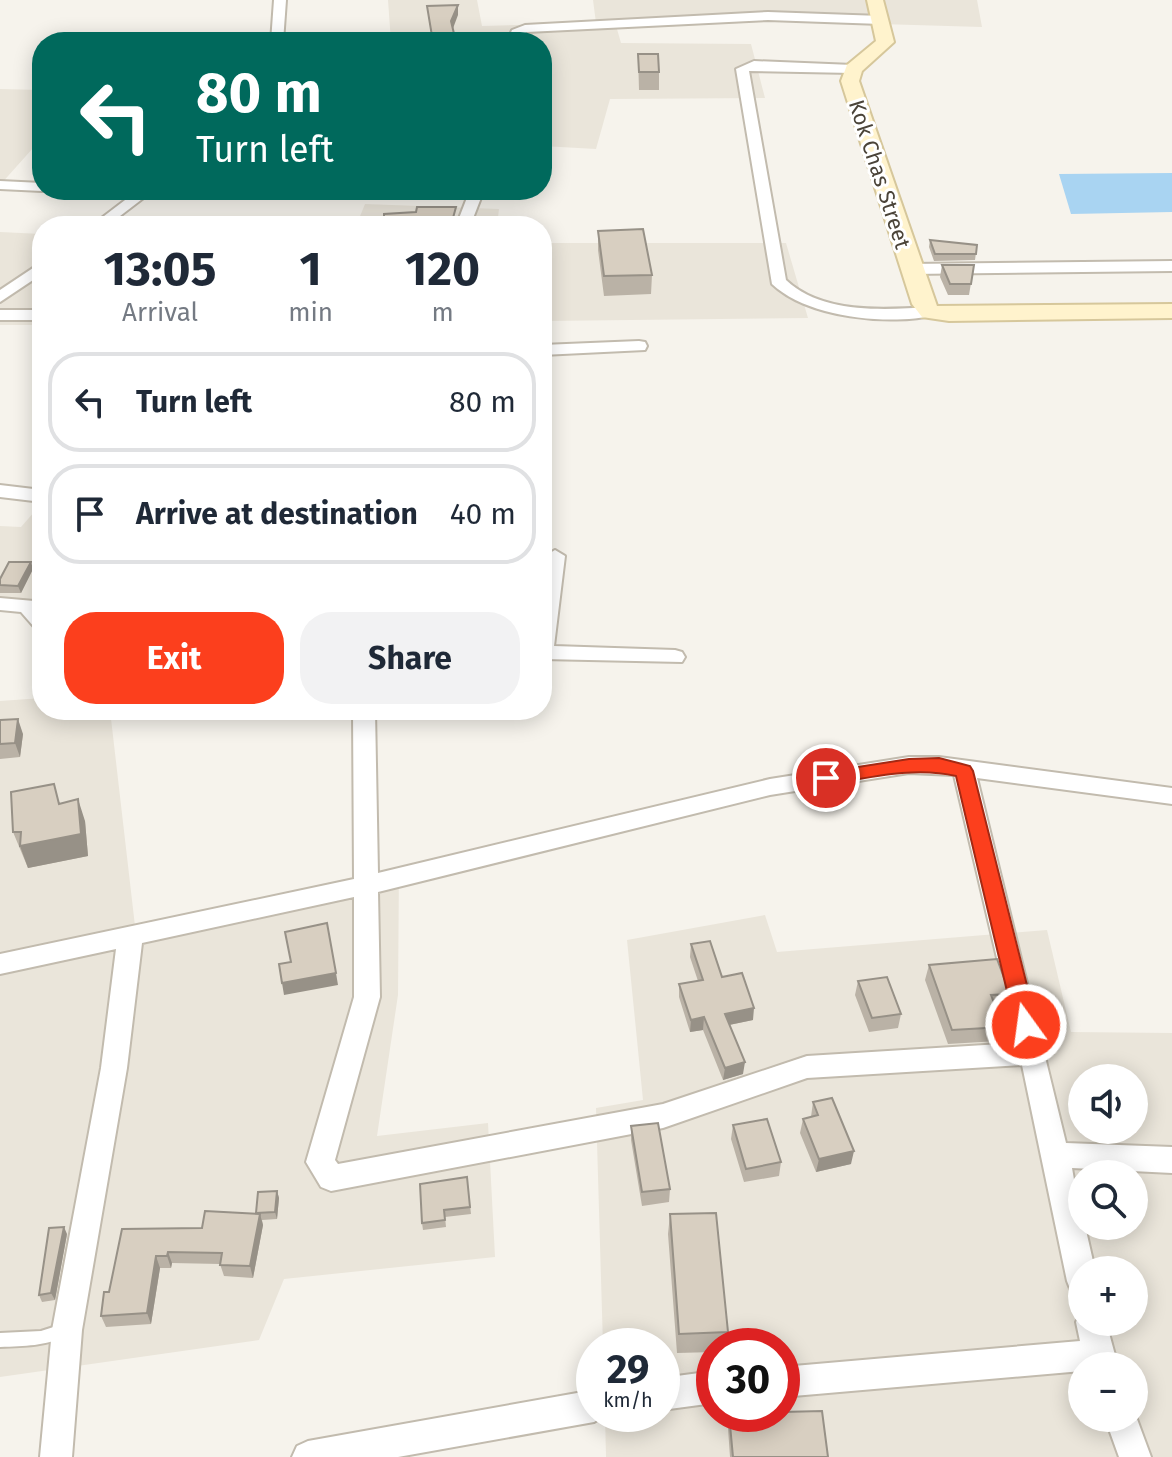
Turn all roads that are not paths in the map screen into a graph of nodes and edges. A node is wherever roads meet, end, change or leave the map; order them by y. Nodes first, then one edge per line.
1 (280, 0) edge
2 (875, 0) edge
3 (881, 20) junction
4 (278, 32) edge
5 (518, 32) edge
6 (853, 69) junction
7 (0, 185) edge
8 (32, 187) edge
9 (134, 200) edge
10 (112, 216) edge
11 (1172, 266) edge
12 (910, 269) junction
13 (32, 274) edge
14 (0, 297) edge
15 (1172, 311) edge
16 (930, 312) junction
17 (0, 315) edge
18 (32, 315) edge
19 (639, 346) dead end
20 (552, 350) edge
21 (0, 491) edge
22 (32, 495) edge
23 (555, 556) dead end
24 (552, 578) edge
25 (0, 604) edge
26 (32, 612) edge
27 (552, 652) edge
28 (675, 657) dead end
29 (364, 720) edge
30 (964, 771) junction
31 (1172, 796) edge
32 (367, 885) junction
33 (130, 938) junction
34 (0, 964) edge
35 (1033, 1053) junction
36 (1056, 1155) junction
37 (1172, 1160) edge
38 (1077, 1256) edge
39 (67, 1330) junction
40 (0, 1340) edge
41 (1068, 1362) edge
42 (800, 1381) edge
43 (576, 1409) edge
44 (1126, 1432) edge
45 (56, 1457) edge
46 (308, 1457) edge
47 (1135, 1457) edge

1 - 4 street
2 - 3 street
3 - 5 street
3 - 6 street, Kok Chas Street
6 - 12 street, Kok Chas Street
6 - 16 street
7 - 8 street
9 - 10 street
11 - 12 street
12 - 16 street, Kok Chas Street
13 - 14 street
15 - 16 street
17 - 18 street
19 - 20 street
21 - 22 street
23 - 24 street
25 - 26 street
27 - 28 street
29 - 32 street
30 - 31 street
30 - 32 street
30 - 35 street
32 - 33 street
32 - 35 street
33 - 34 street
33 - 39 street
35 - 36 street
36 - 37 street
36 - 38 street
39 - 40 lane
39 - 45 street
41 - 42 street
43 - 46 street
44 - 47 street

